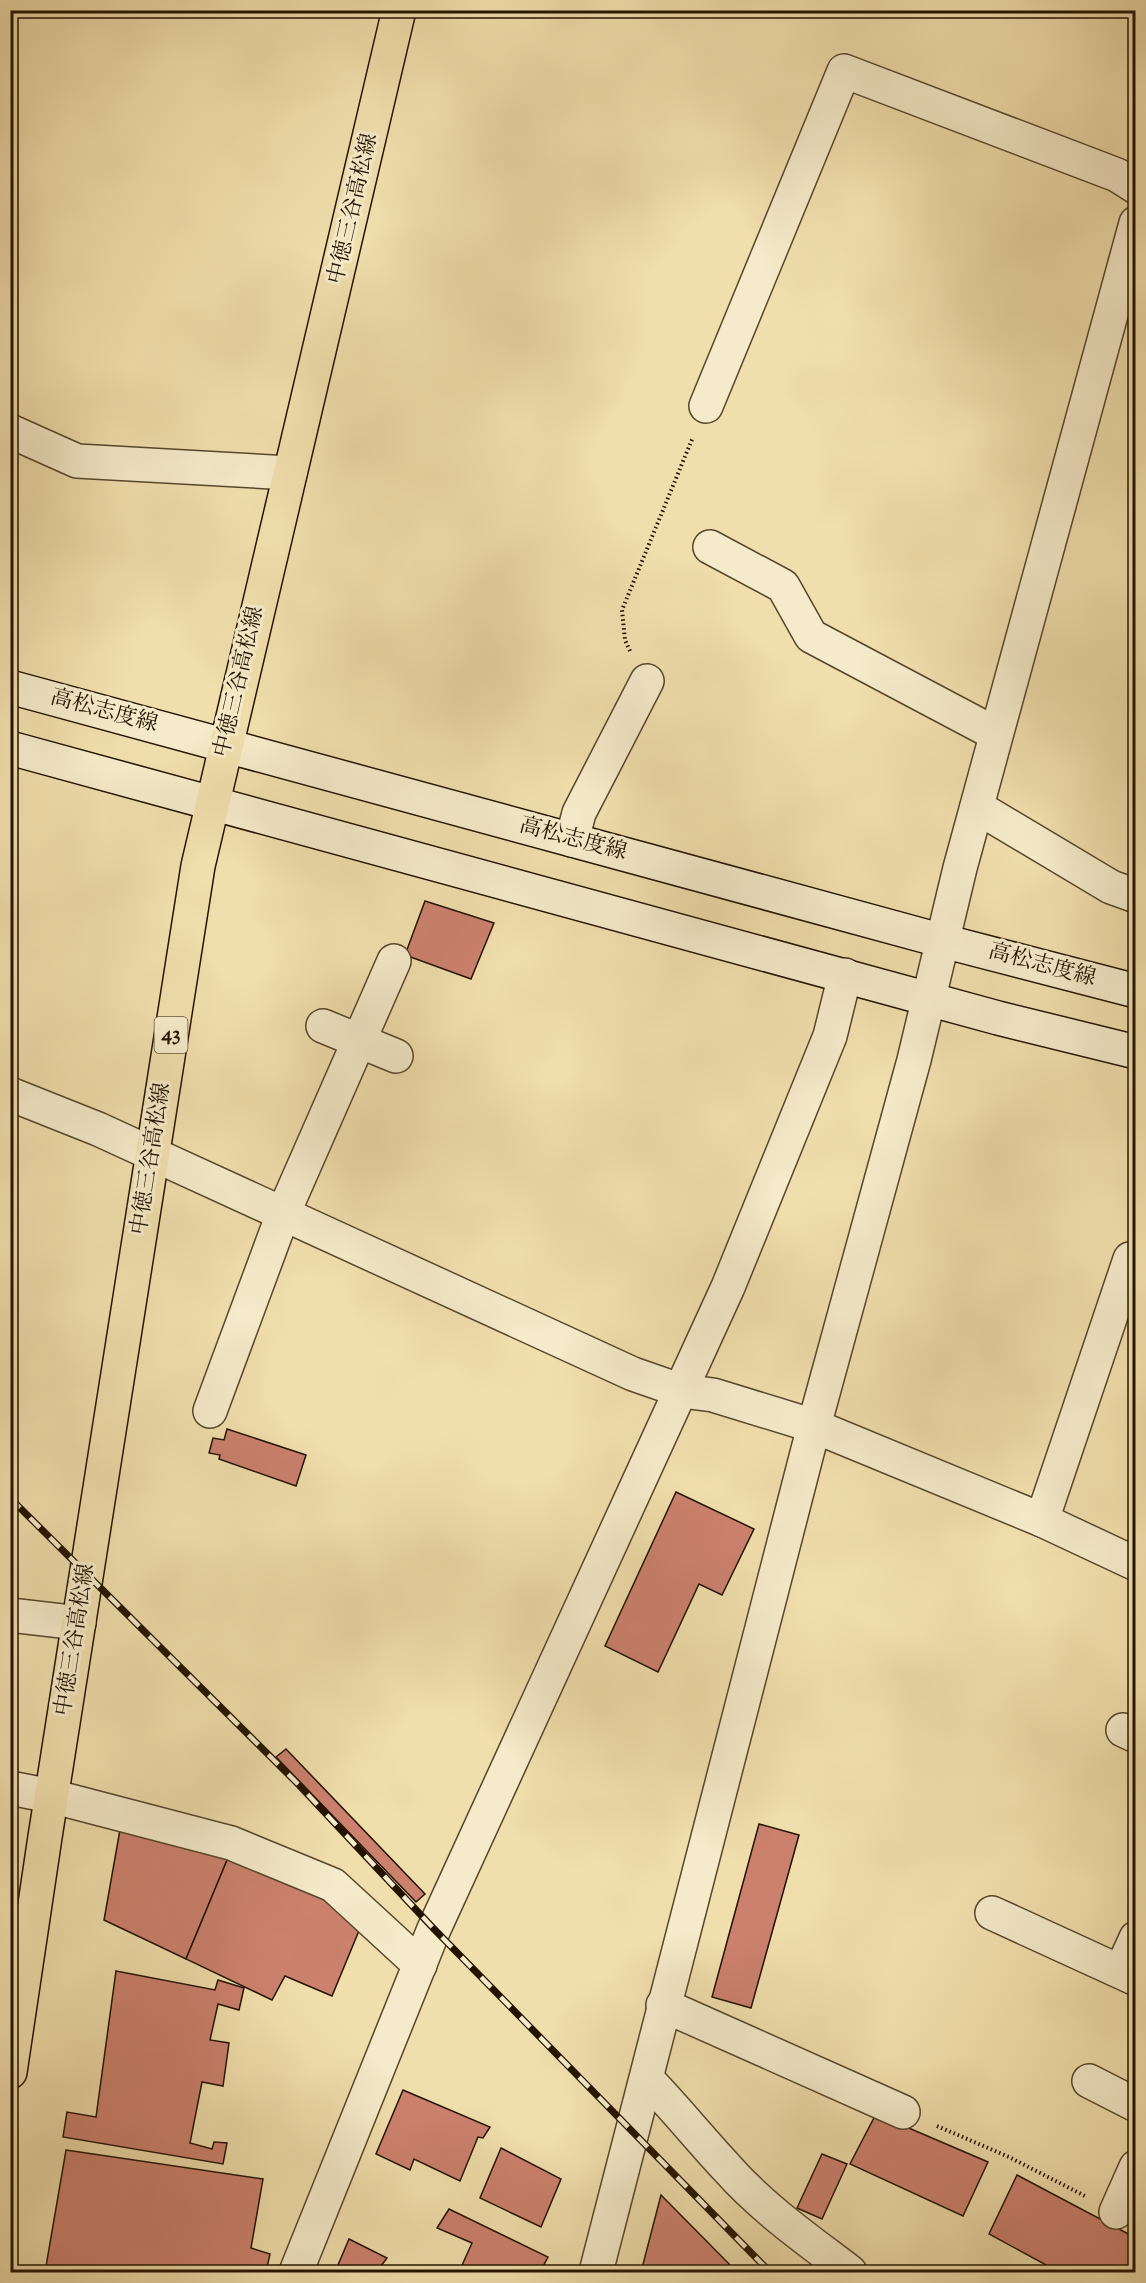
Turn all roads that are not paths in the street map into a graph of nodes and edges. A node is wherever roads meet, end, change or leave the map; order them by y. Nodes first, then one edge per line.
1 (399, 10) edge
2 (1136, 187) edge
3 (1136, 223) edge
4 (706, 406) road end
5 (10, 431) edge
6 (290, 473) junction
7 (710, 547) dead end
8 (647, 681) road end
9 (10, 687) edge
10 (996, 734) junction
11 (225, 746) junction
12 (10, 748) edge
13 (212, 805) junction
14 (977, 807) junction
15 (572, 840) junction
16 (1136, 896) edge
17 (943, 941) junction
18 (394, 961) dead end
19 (845, 975) junction
20 (1136, 991) edge
21 (928, 998) junction
22 (322, 1026) dead end
23 (359, 1041) junction
24 (1136, 1052) edge
25 (396, 1056) dead end
26 (10, 1094) edge
27 (153, 1154) junction
28 (283, 1214) junction
29 (1130, 1259) dead end
30 (682, 1391) junction
31 (210, 1411) dead end
32 (814, 1426) junction
33 (1042, 1520) junction
34 (1136, 1564) edge
35 (10, 1615) edge
36 (79, 1623) junction
37 (10, 1788) edge
38 (51, 1796) junction
39 (992, 1913) dead end
40 (1136, 1938) edge
41 (420, 1965) junction
42 (1128, 1975) edge
43 (663, 2006) junction
44 (10, 2072) edge
45 (647, 2079) junction
46 (1089, 2081) dead end
47 (1136, 2105) edge
48 (903, 2112) road end
49 (1136, 2167) edge
50 (1116, 2212) road end
51 (296, 2272) edge
52 (596, 2272) edge
53 (850, 2272) edge

1 - 6 main road, 中徳三谷高松線 / 43
2 - 4 street
3 - 10 street
5 - 6 street
6 - 11 main road, 中徳三谷高松線 / 43
7 - 10 street
8 - 15 street
9 - 11 street, 高松志度線
10 - 14 street
11 - 13 main road, 中徳三谷高松線 / 43
11 - 15 street, 高松志度線
12 - 13 street
13 - 19 street
13 - 27 main road, 中徳三谷高松線 / 43
14 - 16 street
14 - 17 street
15 - 17 street, 高松志度線
17 - 20 street, 高松志度線
17 - 21 street
18 - 23 street
19 - 21 street
19 - 30 street
21 - 24 street
21 - 32 street
22 - 23 street
23 - 25 street
23 - 28 street
26 - 27 street
27 - 28 street
27 - 36 main road, 中徳三谷高松線 / 43
28 - 30 street
28 - 31 street
29 - 33 street
30 - 32 street
30 - 41 street
32 - 33 street
32 - 43 street
33 - 34 street
35 - 36 street
36 - 38 main road, 中徳三谷高松線 / 43
37 - 38 street
38 - 41 street
38 - 44 main road, 中徳三谷高松線 / 43
39 - 42 street
40 - 42 street
41 - 51 street
43 - 45 street
43 - 48 street
45 - 52 street
45 - 53 street
46 - 47 street
49 - 50 street

